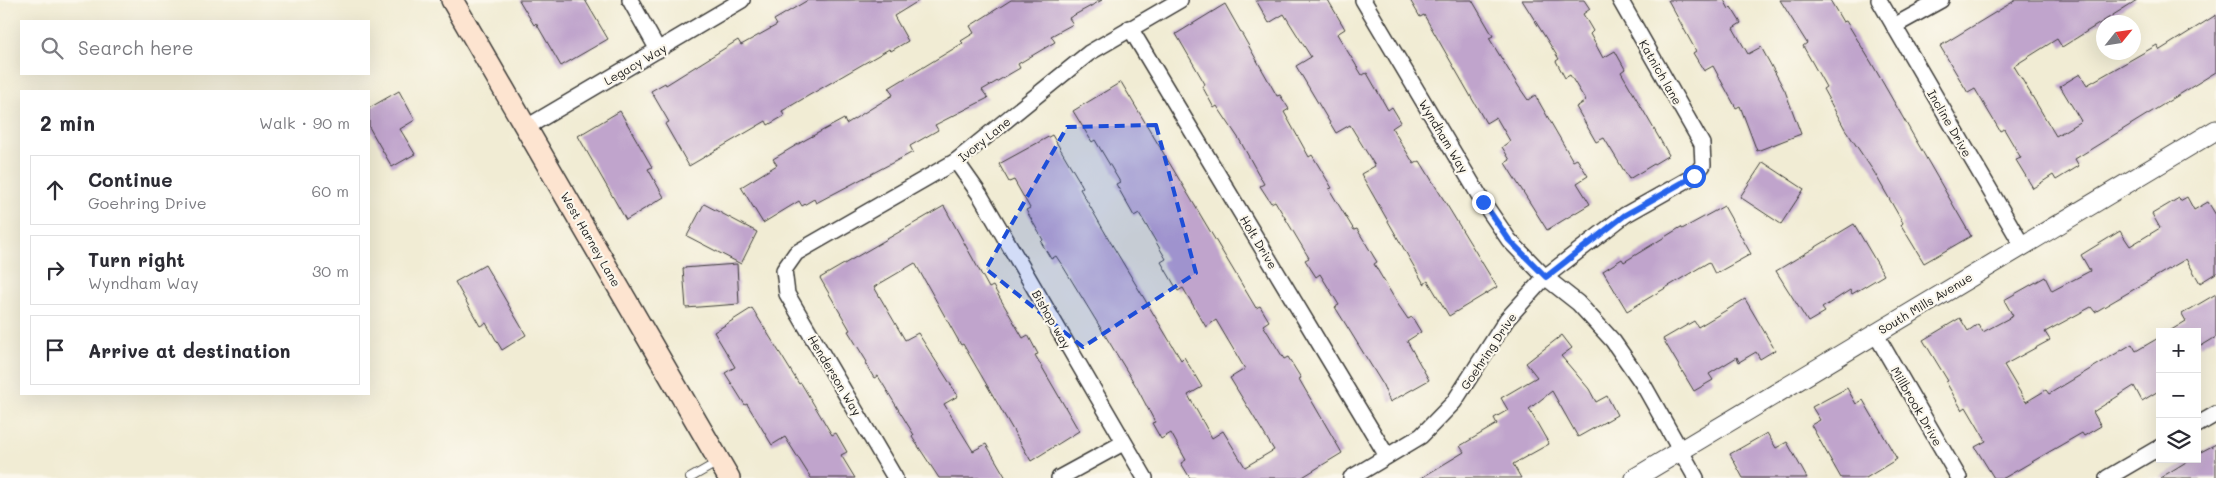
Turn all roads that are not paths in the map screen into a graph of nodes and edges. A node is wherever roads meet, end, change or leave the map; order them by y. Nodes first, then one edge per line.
1 (452, 0) edge
2 (630, 0) edge
3 (742, 0) edge
4 (1180, 0) edge
5 (1363, 0) edge
6 (1620, 0) edge
7 (1879, 0) edge
8 (1941, 0) edge
9 (1894, 26) junction
10 (1130, 28) junction
11 (658, 50) junction
12 (527, 126) junction
13 (2216, 131) edge
14 (1702, 144) joint
15 (956, 161) junction
16 (2022, 245) junction
17 (784, 270) joint
18 (1546, 277) junction
19 (1875, 333) junction
20 (2216, 414) edge
21 (2201, 423) edge
22 (1123, 443) junction
23 (2156, 449) edge
24 (1681, 451) junction
25 (1387, 456) junction
26 (724, 469) edge
27 (690, 478) edge
28 (896, 478) edge
29 (1059, 478) edge
30 (1145, 478) edge
31 (1351, 478) edge
32 (1635, 478) edge
33 (1696, 478) edge
34 (1959, 478) edge
35 (2107, 478) edge

1 - 12 main road, West Harney Lane
2 - 11 street
3 - 11 street, Legacy Way
4 - 10 street, Ivory Lane
5 - 18 street, Wyndham Way
6 - 14 street, Katnich lane
7 - 9 street, Incline Drive
8 - 9 street
9 - 16 street, Incline Drive
10 - 15 street, Ivory Lane
10 - 25 street, Holt Drive
11 - 12 street, Legacy Way
12 - 26 main road, West Harney Lane
13 - 16 street, South Mills Avenue
14 - 18 street, Goehring Drive
15 - 17 street, Ivory Lane
15 - 22 street, Bishop way
16 - 19 street, South Mills Avenue
17 - 28 street, Henderson Way
18 - 24 street, Wyndham Way
18 - 25 street, Goehring Drive
19 - 24 street, South Mills Avenue
19 - 34 street, Millbrook Drive
20 - 21 street
22 - 29 street
22 - 30 street, Bishop way
23 - 35 street
24 - 32 street, South Mills Avenue
24 - 33 street, Wyndham Way
25 - 31 street, Goehring Drive
26 - 27 lane

